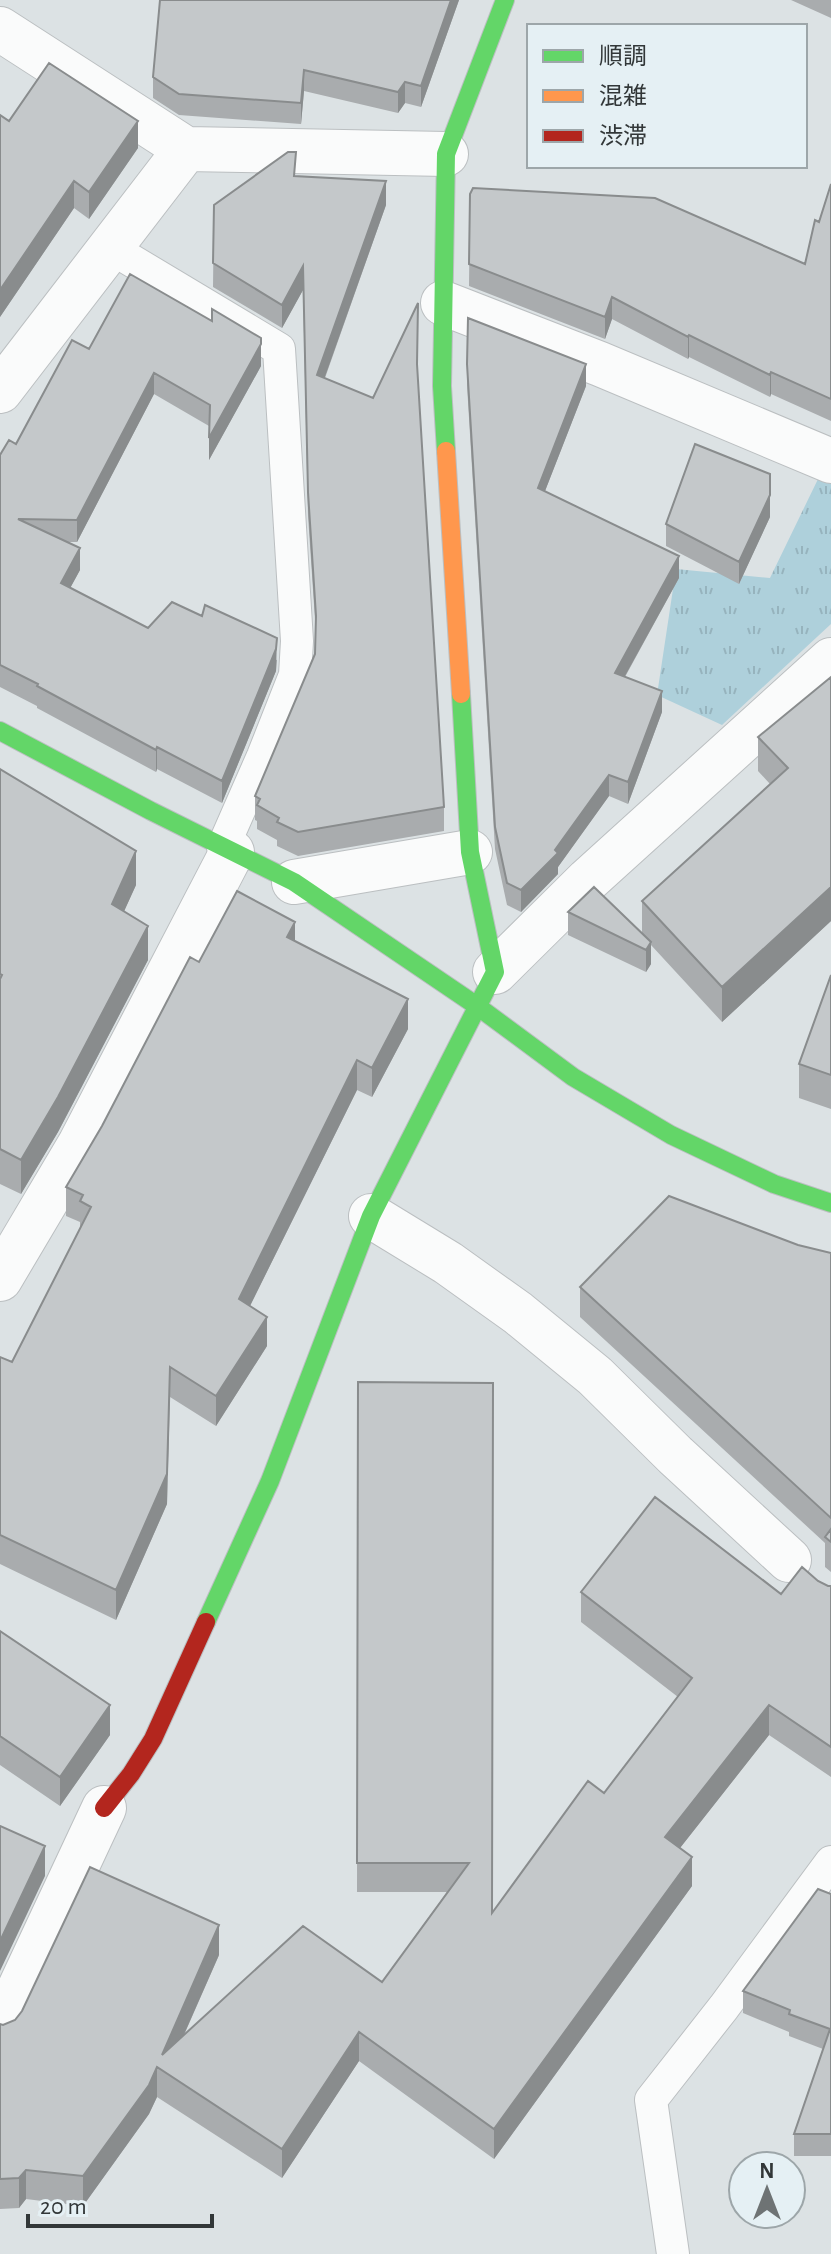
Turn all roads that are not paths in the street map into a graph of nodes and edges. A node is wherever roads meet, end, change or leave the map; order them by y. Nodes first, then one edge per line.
1 (505, 0) edge
2 (0, 29) edge
3 (186, 149) junction
4 (446, 154) junction
5 (109, 247) junction
6 (443, 303) junction
7 (0, 391) edge
8 (831, 461) edge
9 (831, 660) edge
10 (0, 731) edge
11 (228, 849) junction
12 (470, 852) junction
13 (294, 882) junction
14 (486, 989) junction
15 (831, 1203) edge
16 (371, 1216) junction
17 (0, 1279) edge
18 (799, 1569) edge
19 (104, 1808) joint
20 (831, 1862) edge
21 (0, 2030) edge
22 (673, 2254) edge

1 - 4 street
2 - 3 street
3 - 4 street
3 - 5 street
4 - 6 street
5 - 7 street
5 - 11 lane
6 - 8 street
6 - 12 street
9 - 14 street
10 - 11 street
11 - 13 street
11 - 17 street
12 - 13 street
12 - 14 street
13 - 14 street
14 - 15 street
14 - 16 street
16 - 18 street
16 - 19 street
19 - 21 street
20 - 22 lane

